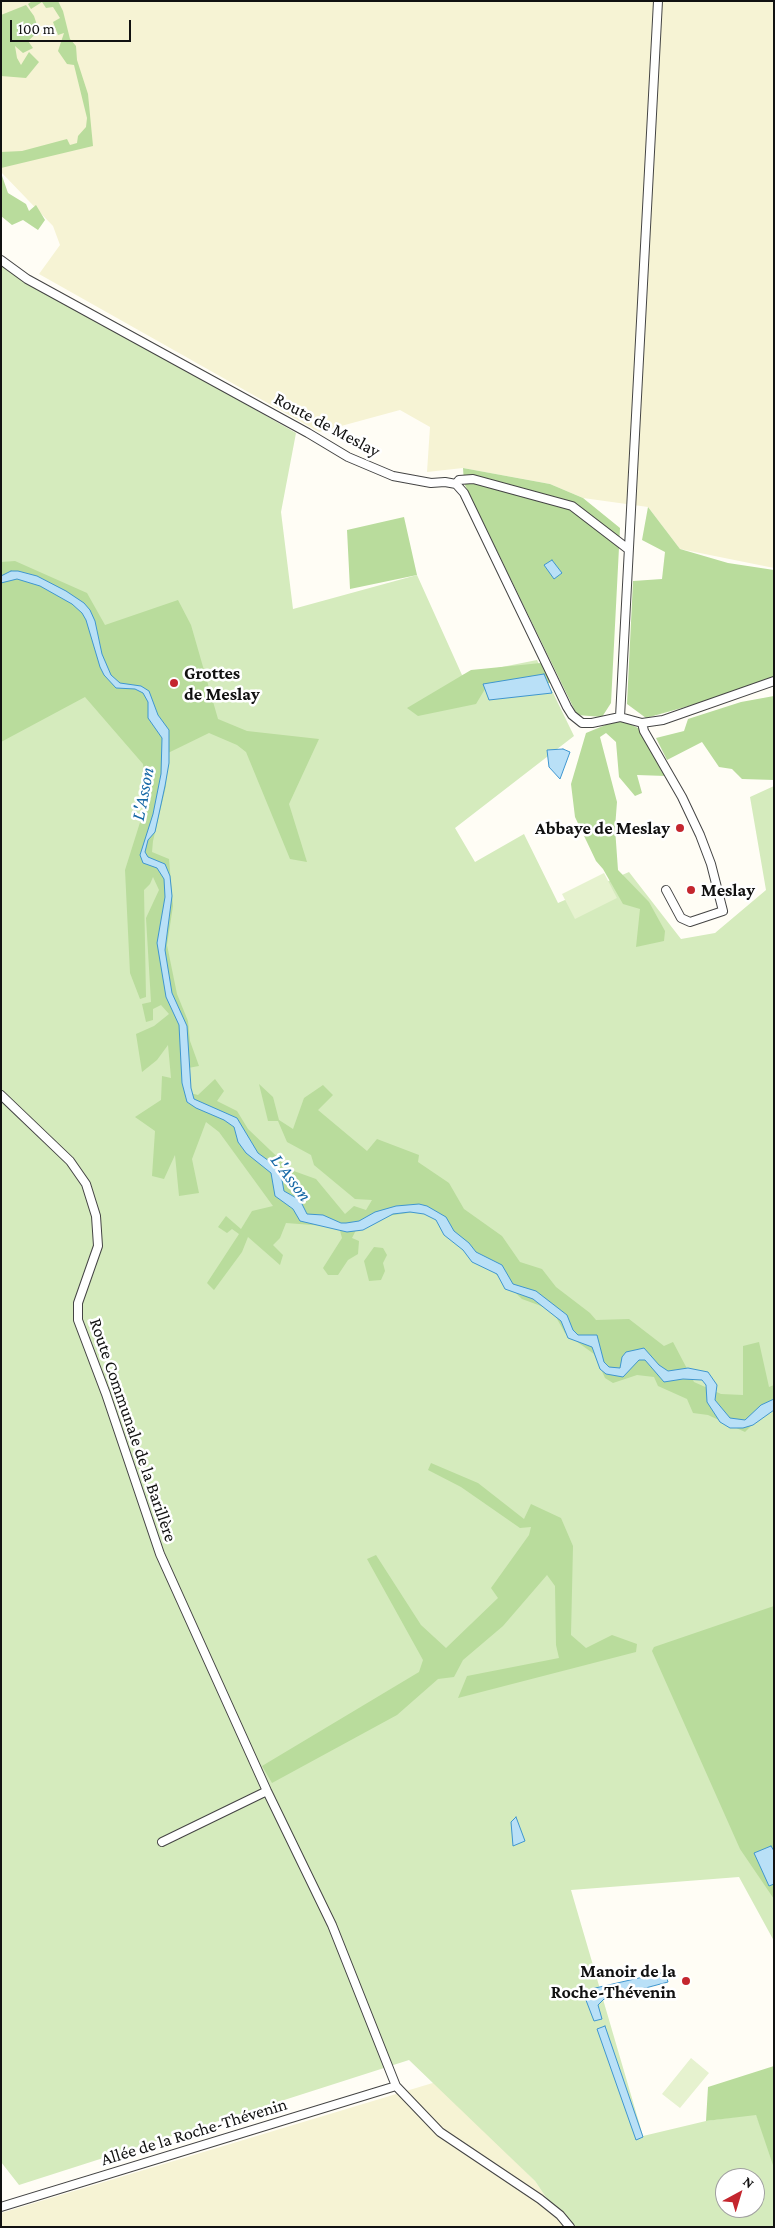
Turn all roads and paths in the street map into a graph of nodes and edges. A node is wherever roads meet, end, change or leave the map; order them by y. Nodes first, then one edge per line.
1 (658, 1) edge
2 (1, 260) edge
3 (456, 484) junction
4 (628, 548) junction
5 (774, 681) edge
6 (620, 716) junction
7 (642, 723) junction
8 (666, 890) dead end
9 (1, 1095) edge
10 (267, 1791) junction
11 (162, 1842) dead end
12 (396, 2086) junction
13 (1, 2207) edge
14 (570, 2227) edge

1 - 4 street
2 - 3 street, Route de Meslay
3 - 4 street, Route de Meslay
3 - 6 street
4 - 6 street
5 - 7 street
6 - 7 street
7 - 8 street
9 - 10 street, Route Communale de la Barillère
10 - 11 street
10 - 12 street, Route Communale de la Barillère
12 - 13 street, Allée de la Roche-Thévenin
12 - 14 street

